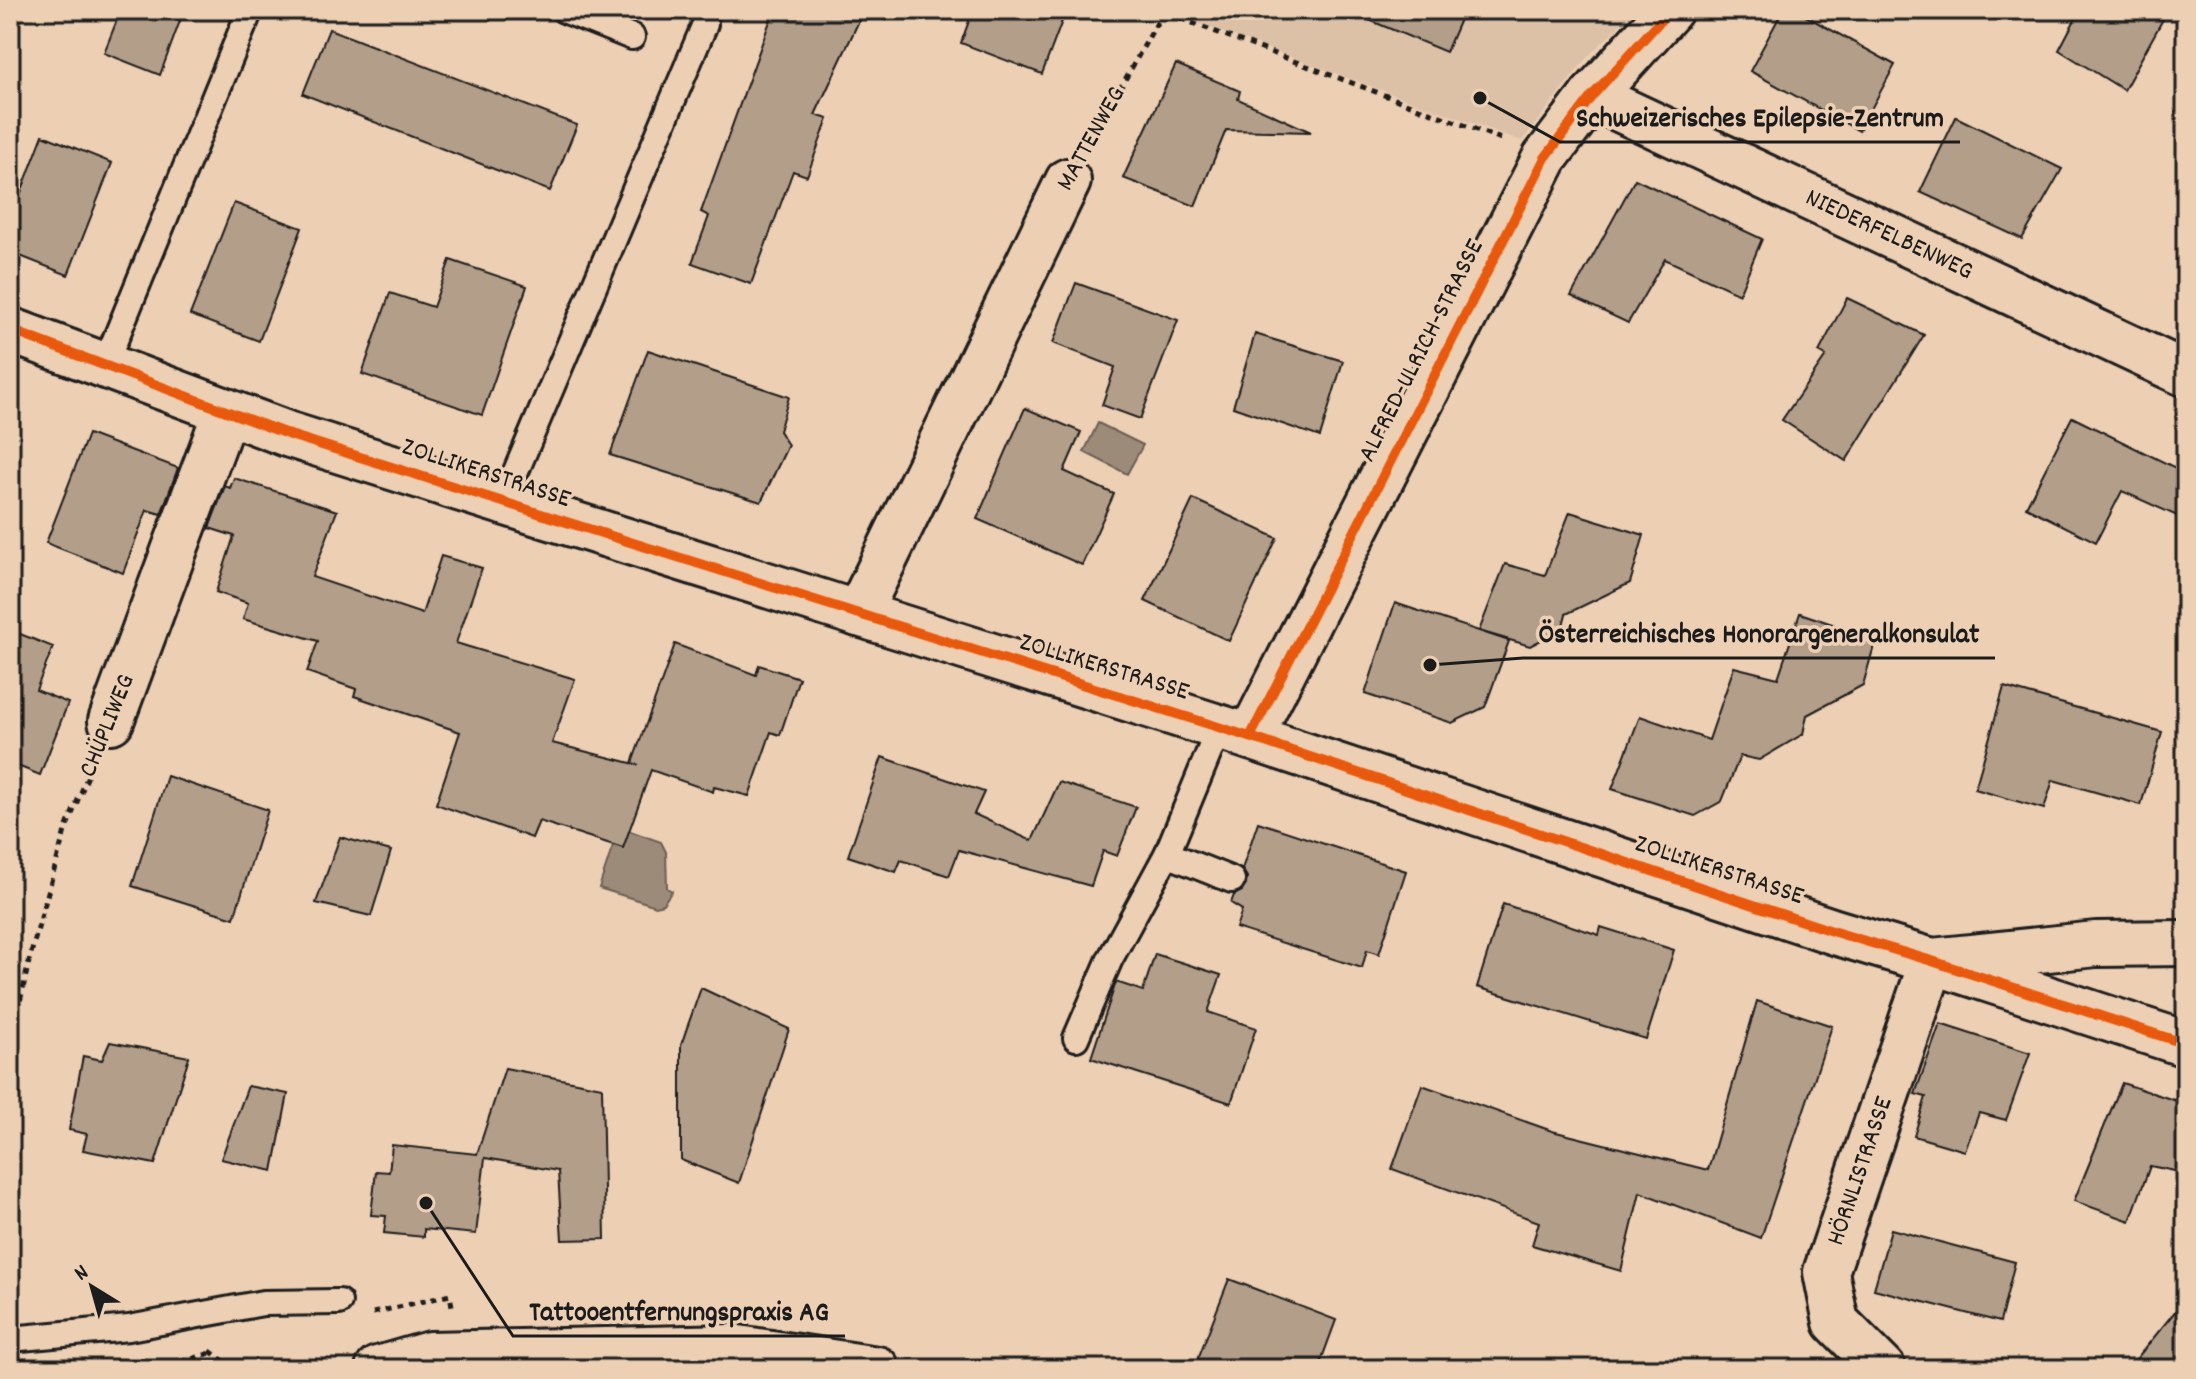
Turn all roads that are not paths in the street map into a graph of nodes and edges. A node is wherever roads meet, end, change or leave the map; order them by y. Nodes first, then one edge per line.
1 (250, 10) edge
2 (564, 10) edge
3 (1670, 10) edge
4 (705, 24) dead end
5 (632, 37) dead end
6 (1592, 96) junction
7 (1068, 181) road end
8 (10, 330) edge
9 (104, 367) junction
10 (2186, 374) edge
11 (226, 411) junction
12 (503, 502) junction
13 (858, 614) junction
14 (111, 721) road end
15 (1234, 732) junction
16 (1167, 854) junction
17 (1232, 880) dead end
18 (2186, 943) edge
19 (1932, 961) junction
20 (1076, 1038) dead end
21 (2186, 1044) edge
22 (339, 1302) dead end
23 (10, 1339) edge
24 (554, 1351) junction
25 (378, 1369) edge
26 (500, 1369) edge
27 (877, 1369) edge
28 (1883, 1369) edge

1 - 9 lane
2 - 5 lane
3 - 6 street, ALFRED-ULRICH-STRASSE
4 - 12 lane
6 - 10 street, NIEDERFELBENWEG
6 - 15 street, ALFRED-ULRICH-STRASSE
7 - 13 street, MATTENWEG
8 - 9 street, ZOLLIKERSTRASSE
9 - 11 street, ZOLLIKERSTRASSE
11 - 12 street, ZOLLIKERSTRASSE
11 - 14 street, CHÜPLIWEG
12 - 13 street, ZOLLIKERSTRASSE
13 - 15 street, ZOLLIKERSTRASSE
15 - 16 lane
15 - 19 street, ZOLLIKERSTRASSE
16 - 17 lane
16 - 20 lane
18 - 19 street
19 - 21 street, ZOLLIKERSTRASSE
19 - 28 street, HÖRNLISTRASSE
22 - 23 lane
24 - 25 street
24 - 26 street
24 - 27 street

